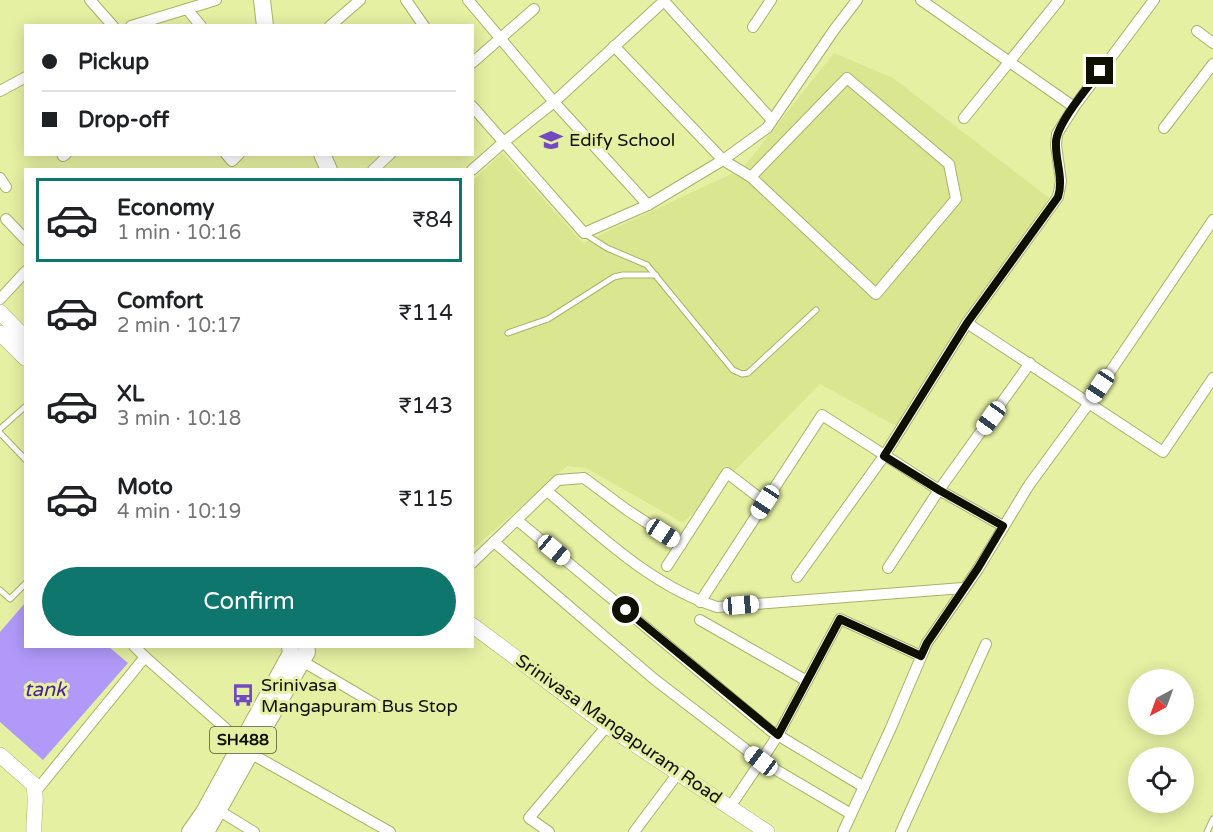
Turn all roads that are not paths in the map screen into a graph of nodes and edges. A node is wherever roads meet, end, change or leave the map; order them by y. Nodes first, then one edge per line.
1 (90, 0) edge
2 (216, 0) edge
3 (262, 0) edge
4 (360, 0) edge
5 (406, 0) edge
6 (468, 0) edge
7 (771, 0) edge
8 (857, 0) edge
9 (921, 0) edge
10 (1059, 0) edge
11 (1154, 0) edge
12 (664, 1) edge
13 (190, 5) edge
14 (534, 9) dead end
15 (338, 23) edge
16 (111, 24) edge
17 (138, 24) edge
18 (200, 24) edge
19 (265, 24) edge
20 (423, 24) edge
21 (753, 27) dead end
22 (1197, 31) dead end
23 (501, 39) junction
24 (1213, 43) edge
25 (614, 46) junction
26 (474, 61) edge
27 (1009, 62) junction
28 (1213, 64) edge
29 (22, 79) edge
30 (0, 91) edge
31 (554, 102) junction
32 (1074, 107) junction
33 (474, 108) edge
34 (964, 118) dead end
35 (771, 119) junction
36 (1164, 128) dead end
37 (505, 141) junction
38 (388, 156) edge
39 (723, 160) junction
40 (375, 168) edge
41 (474, 168) edge
42 (751, 177) junction
43 (648, 205) junction
44 (6, 219) dead end
45 (1213, 220) edge
46 (584, 233) junction
47 (24, 238) edge
48 (24, 273) edge
49 (656, 275) junction
50 (0, 299) edge
51 (816, 310) dead end
52 (0, 312) edge
53 (967, 323) junction
54 (0, 333) edge
55 (508, 333) dead end
56 (24, 337) edge
57 (24, 356) edge
58 (1030, 363) junction
59 (1213, 378) edge
60 (1089, 403) junction
61 (24, 408) edge
62 (0, 431) edge
63 (884, 456) junction
64 (24, 458) edge
65 (939, 490) junction
66 (547, 491) junction
67 (765, 502) junction
68 (517, 520) junction
69 (1003, 526) junction
70 (494, 542) junction
71 (681, 545) junction
72 (474, 561) edge
73 (667, 566) dead end
74 (888, 568) dead end
75 (797, 577) dead end
76 (24, 586) edge
77 (963, 588) junction
78 (1, 592) edge
79 (700, 602) junction
80 (700, 620) dead end
81 (474, 626) edge
82 (986, 644) dead end
83 (136, 648) edge
84 (290, 648) edge
85 (304, 654) edge
86 (921, 656) junction
87 (146, 657) junction
88 (807, 681) junction
89 (380, 707) dead end
90 (607, 726) junction
91 (778, 735) junction
92 (246, 748) junction
93 (0, 755) edge
94 (761, 761) junction
95 (679, 772) junction
96 (864, 787) junction
97 (36, 791) junction
98 (730, 807) junction
99 (218, 810) junction
100 (851, 814) junction
101 (1213, 819) edge
102 (33, 831) edge
103 (636, 831) edge
104 (190, 832) edge
105 (206, 832) edge
106 (254, 832) edge
107 (390, 832) edge
108 (549, 832) edge
109 (767, 832) edge
110 (843, 832) edge
111 (901, 832) edge
112 (1207, 832) edge

1 - 16 street
2 - 13 street
3 - 19 main road
4 - 15 street
5 - 20 street
6 - 23 street
7 - 21 street
8 - 35 street
9 - 27 street
10 - 27 street
11 - 32 street
12 - 25 street
12 - 35 street
13 - 17 street
13 - 18 street
14 - 23 street
22 - 24 street
23 - 26 street
23 - 31 street
25 - 31 street
25 - 39 street
27 - 32 street
27 - 34 street
28 - 36 street
29 - 30 street
31 - 37 street
31 - 43 street
32 - 53 street
33 - 37 street
35 - 39 street
37 - 41 street
37 - 46 street
38 - 40 street
39 - 42 street
39 - 43 street
42 - 42 street
43 - 46 street
44 - 47 street
45 - 60 street
46 - 49 lane
48 - 50 street
49 - 51 lane
49 - 55 lane
52 - 56 street
53 - 58 street
53 - 63 street
54 - 57 street
58 - 60 street
58 - 65 street
59 - 60 street
60 - 69 street
61 - 62 lane
62 - 64 lane
63 - 65 street
63 - 67 street
63 - 75 street
65 - 69 street
65 - 74 street
66 - 68 street
66 - 71 street
66 - 79 street
67 - 71 street
67 - 79 street
68 - 70 street
68 - 91 street
69 - 77 street
70 - 72 street
70 - 94 street
71 - 73 street
76 - 78 lane
77 - 79 street
77 - 86 street
80 - 88 street
81 - 90 street, Srinivasa Mangapuram Road
82 - 111 street
83 - 87 street
84 - 92 main road, SH488
85 - 89 street
85 - 92 main road, SH488
86 - 88 street
86 - 96 street
87 - 92 street
87 - 97 street
88 - 91 street
90 - 95 street, Srinivasa Mangapuram Road
90 - 108 street
91 - 94 street
91 - 96 street
92 - 99 main road, SH488
92 - 104 main road, SH488
92 - 107 street
93 - 97 street
94 - 98 street
94 - 100 street
95 - 98 street, Srinivasa Mangapuram Road
95 - 103 street
96 - 100 street
97 - 102 street
98 - 109 street, Srinivasa Mangapuram Road
99 - 105 main road, SH488
99 - 106 street
100 - 110 street
101 - 112 lane

